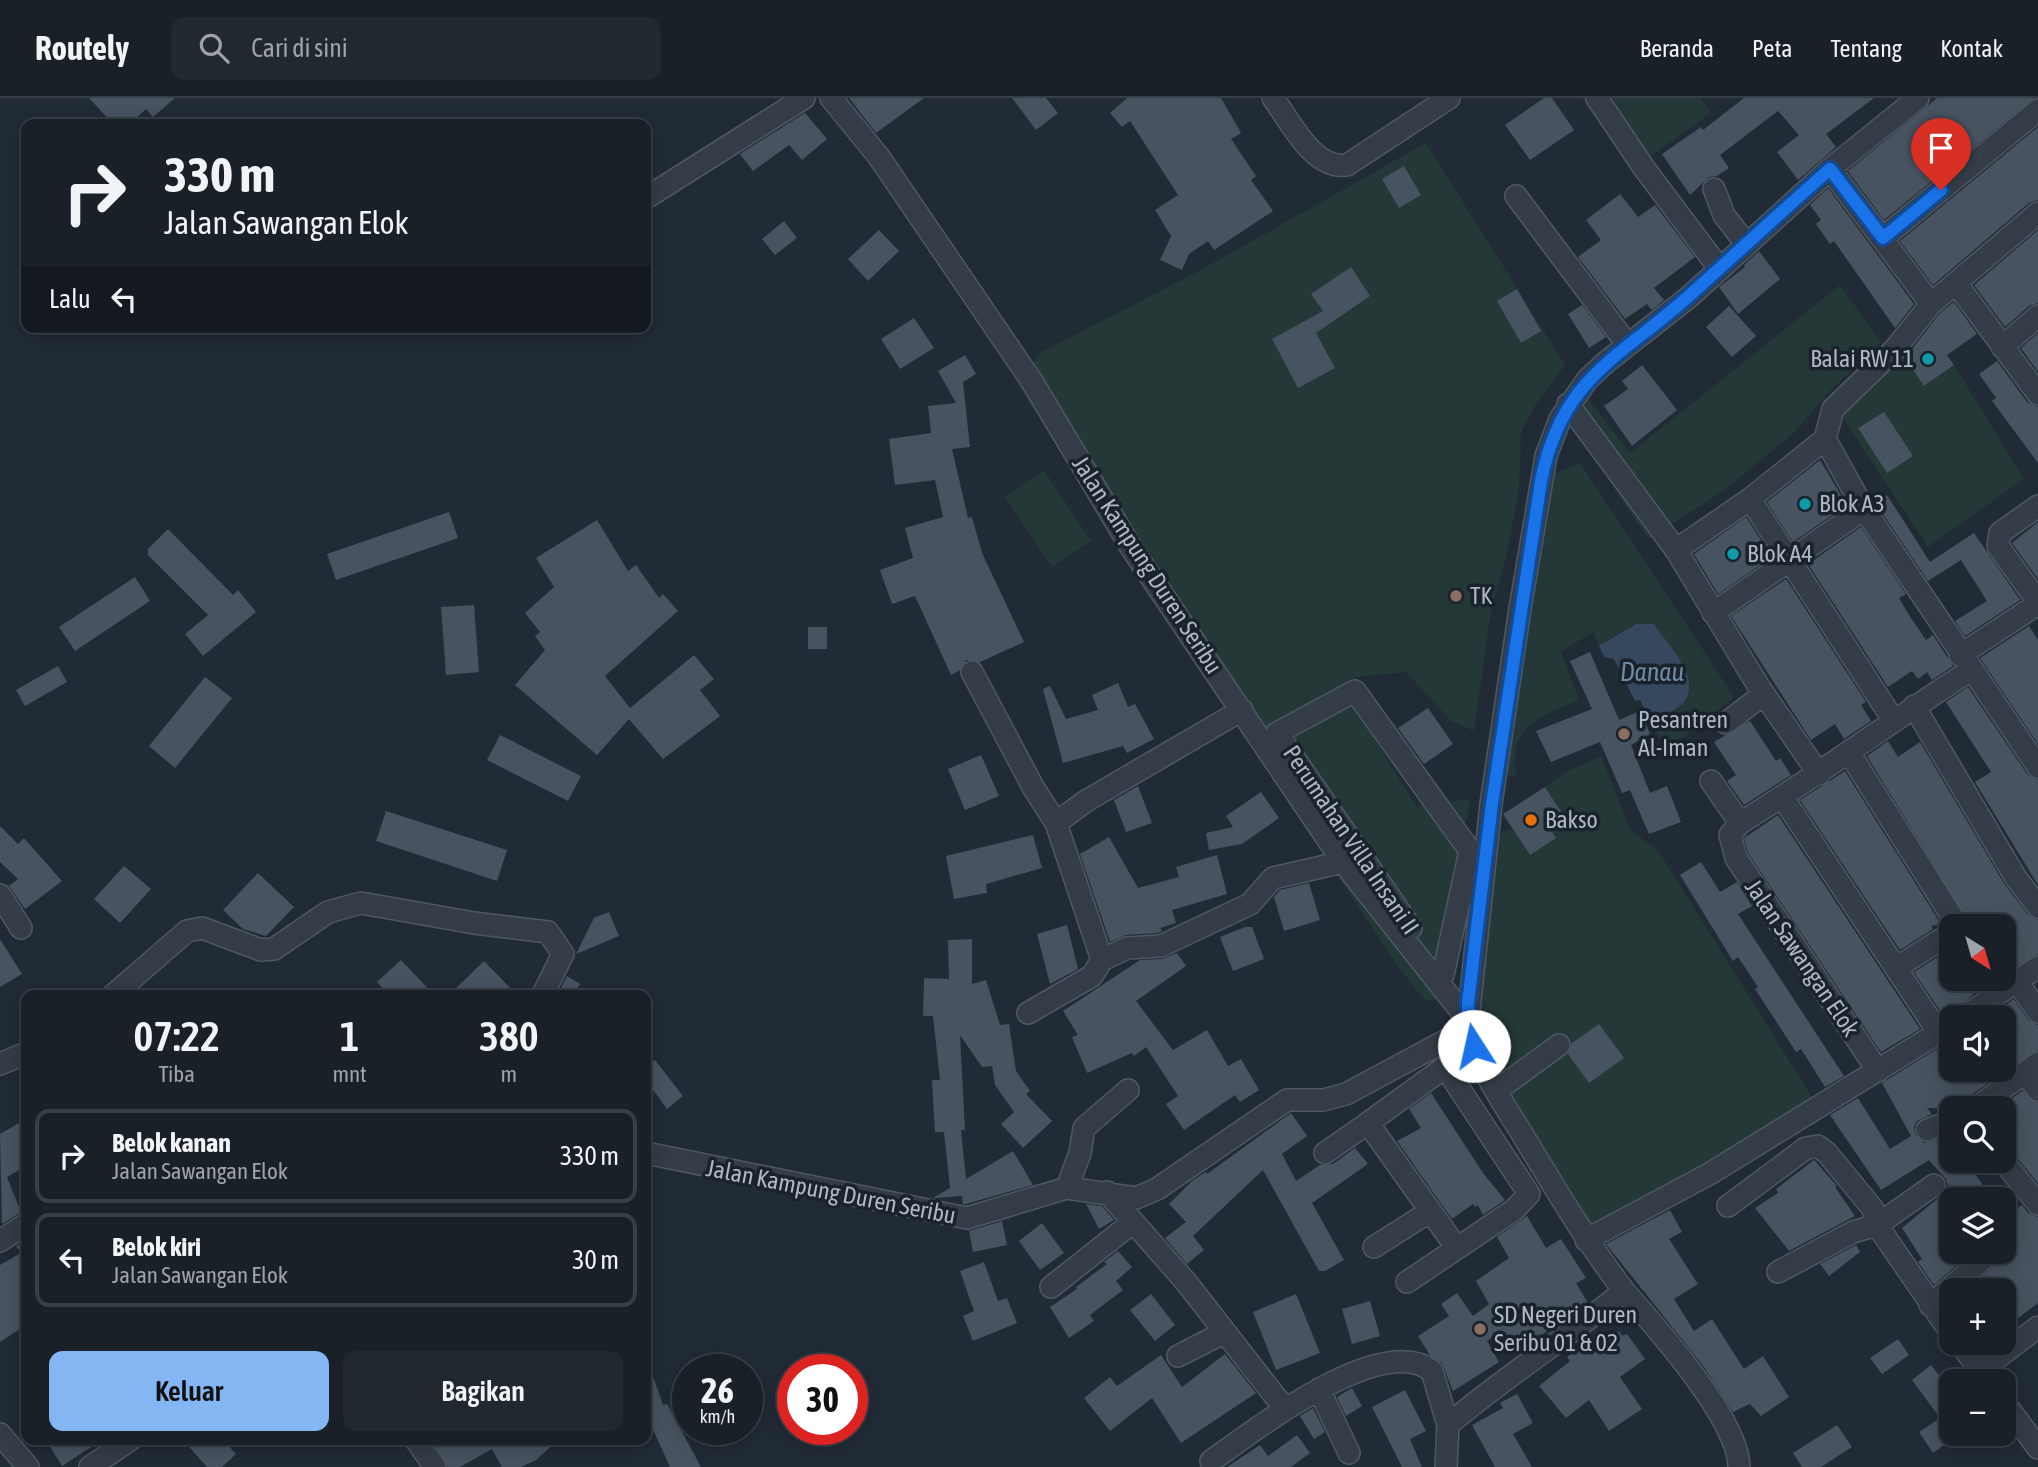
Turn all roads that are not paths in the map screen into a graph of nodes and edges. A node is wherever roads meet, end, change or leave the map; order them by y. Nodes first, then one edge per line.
1 (804, 98) edge
2 (831, 98) edge
3 (1273, 98) edge
4 (1449, 98) edge
5 (1597, 98) edge
6 (1918, 98) edge
7 (2038, 110) edge
8 (1830, 169) junction
9 (1714, 188) dead end
10 (651, 195) edge
11 (1516, 196) dead end
12 (2038, 213) edge
13 (1883, 238) junction
14 (1746, 244) junction
15 (1719, 268) junction
16 (1956, 282) junction
17 (1931, 304) junction
18 (2038, 316) edge
19 (1627, 344) junction
20 (2002, 347) junction
21 (2038, 394) edge
22 (1568, 404) junction
23 (1825, 439) junction
24 (1750, 499) junction
25 (2038, 506) edge
26 (1864, 509) junction
27 (1676, 550) junction
28 (1791, 558) junction
29 (2038, 603) edge
30 (1713, 613) junction
31 (1965, 663) junction
32 (972, 672) dead end
33 (1764, 694) junction
34 (1914, 706) junction
35 (1242, 710) junction
36 (1894, 721) junction
37 (1726, 723) dead end
38 (1850, 754) junction
39 (2038, 767) edge
40 (1819, 774) junction
41 (1711, 781) dead end
42 (1783, 798) junction
43 (1056, 823) junction
44 (1740, 823) junction
45 (1343, 862) junction
46 (0, 895) edge
47 (2038, 907) edge
48 (1950, 914) edge
49 (22, 928) dead end
50 (1939, 941) edge
51 (1101, 960) junction
52 (2038, 967) edge
53 (1896, 968) junction
54 (1443, 975) junction
55 (2016, 978) edge
56 (119, 990) edge
57 (545, 990) edge
58 (1995, 991) edge
59 (2012, 991) edge
60 (1978, 1005) edge
61 (2038, 1012) edge
62 (1028, 1013) dead end
63 (1939, 1022) edge
64 (1470, 1024) junction
65 (1939, 1033) edge
66 (1559, 1045) dead end
67 (21, 1055) edge
68 (0, 1064) edge
69 (1445, 1067) junction
70 (2031, 1068) edge
71 (1878, 1071) junction
72 (1128, 1090) dead end
73 (2038, 1090) edge
74 (1496, 1091) junction
75 (1992, 1096) edge
76 (1368, 1122) junction
77 (1939, 1126) edge
78 (1927, 1130) dead end
79 (1325, 1153) dead end
80 (651, 1154) edge
81 (2012, 1173) edge
82 (1934, 1185) dead end
83 (1067, 1188) junction
84 (1107, 1192) junction
85 (2038, 1205) edge
86 (1728, 1206) dead end
87 (1429, 1212) junction
88 (1132, 1223) junction
89 (1877, 1225) junction
90 (21, 1227) edge
91 (1586, 1240) junction
92 (0, 1241) edge
93 (1374, 1247) dead end
94 (1456, 1247) junction
95 (1978, 1264) edge
96 (1778, 1272) dead end
97 (1406, 1282) dead end
98 (1051, 1287) dead end
99 (1625, 1291) junction
100 (1930, 1304) junction
101 (1939, 1316) edge
102 (2038, 1327) edge
103 (1225, 1332) junction
104 (1178, 1356) dead end
105 (1992, 1369) edge
106 (1319, 1389) junction
107 (1285, 1409) junction
108 (2016, 1418) edge
109 (1448, 1425) junction
110 (0, 1434) edge
111 (123, 1445) edge
112 (420, 1445) edge
113 (2038, 1448) edge
114 (1349, 1453) dead end
115 (1211, 1461) dead end
116 (27, 1467) edge
117 (90, 1467) edge
118 (435, 1467) edge
119 (1446, 1467) edge
120 (1740, 1467) edge

1 - 10 street
2 - 35 street, Jalan Kampung Duren Seribu
3 - 4 street
5 - 15 street
6 - 8 street
7 - 13 street
8 - 13 street
8 - 14 street
9 - 14 street
11 - 19 street
12 - 16 street
13 - 17 street
14 - 15 street
15 - 19 street
16 - 17 street
16 - 20 street
17 - 23 street
18 - 20 street
19 - 22 street
20 - 21 street
22 - 27 street
22 - 64 street
23 - 24 street
23 - 26 street
24 - 27 street
24 - 28 street
25 - 29 street
26 - 28 street
26 - 31 street
27 - 30 street
28 - 30 street
28 - 36 street
29 - 31 street
30 - 33 street
31 - 34 street
31 - 39 street
32 - 43 street
33 - 37 street
33 - 40 street
34 - 36 street
34 - 47 street
35 - 43 street
35 - 45 street, Jalan Kampung Duren Seribu
36 - 38 street
38 - 40 street
38 - 48 street
40 - 42 street
41 - 44 street
42 - 44 street
42 - 53 street
43 - 51 street
44 - 71 street, Jalan Sawangan Elok
45 - 51 street
45 - 64 street, Jalan Kampung Duren Seribu
46 - 49 street
50 - 53 street
51 - 62 street
52 - 55 street
53 - 63 street
54 - 54 street, Perumahan Villa Insani II
54 - 64 street, Perumahan Villa Insani II
56 - 57 street
58 - 60 street
59 - 61 street
64 - 69 street
64 - 74 street, Jalan Kampung Duren Seribu
64 - 84 street, Jalan Kampung Duren Seribu
65 - 71 street
66 - 74 street
67 - 68 street
69 - 76 street
69 - 94 street
70 - 73 street
70 - 75 street
71 - 91 street
72 - 83 street
74 - 91 street, Jalan Kampung Duren Seribu
76 - 79 street
76 - 87 street
77 - 78 street
80 - 83 street, Jalan Kampung Duren Seribu
81 - 85 street
82 - 89 street
83 - 84 street, Jalan Kampung Duren Seribu
84 - 88 street
86 - 89 street
87 - 93 street
87 - 94 street
88 - 98 street
88 - 103 street
89 - 96 street
89 - 100 street
90 - 92 street
91 - 99 street, Jalan Kampung Duren Seribu
94 - 97 street
95 - 100 street
99 - 109 street
99 - 120 street, Jalan Kampung Duren Seribu
100 - 101 street
102 - 105 street
103 - 104 street
103 - 107 street
106 - 107 street
106 - 109 street
106 - 114 street
107 - 115 street
108 - 113 street
109 - 119 street
110 - 116 street
111 - 117 street
112 - 118 street

